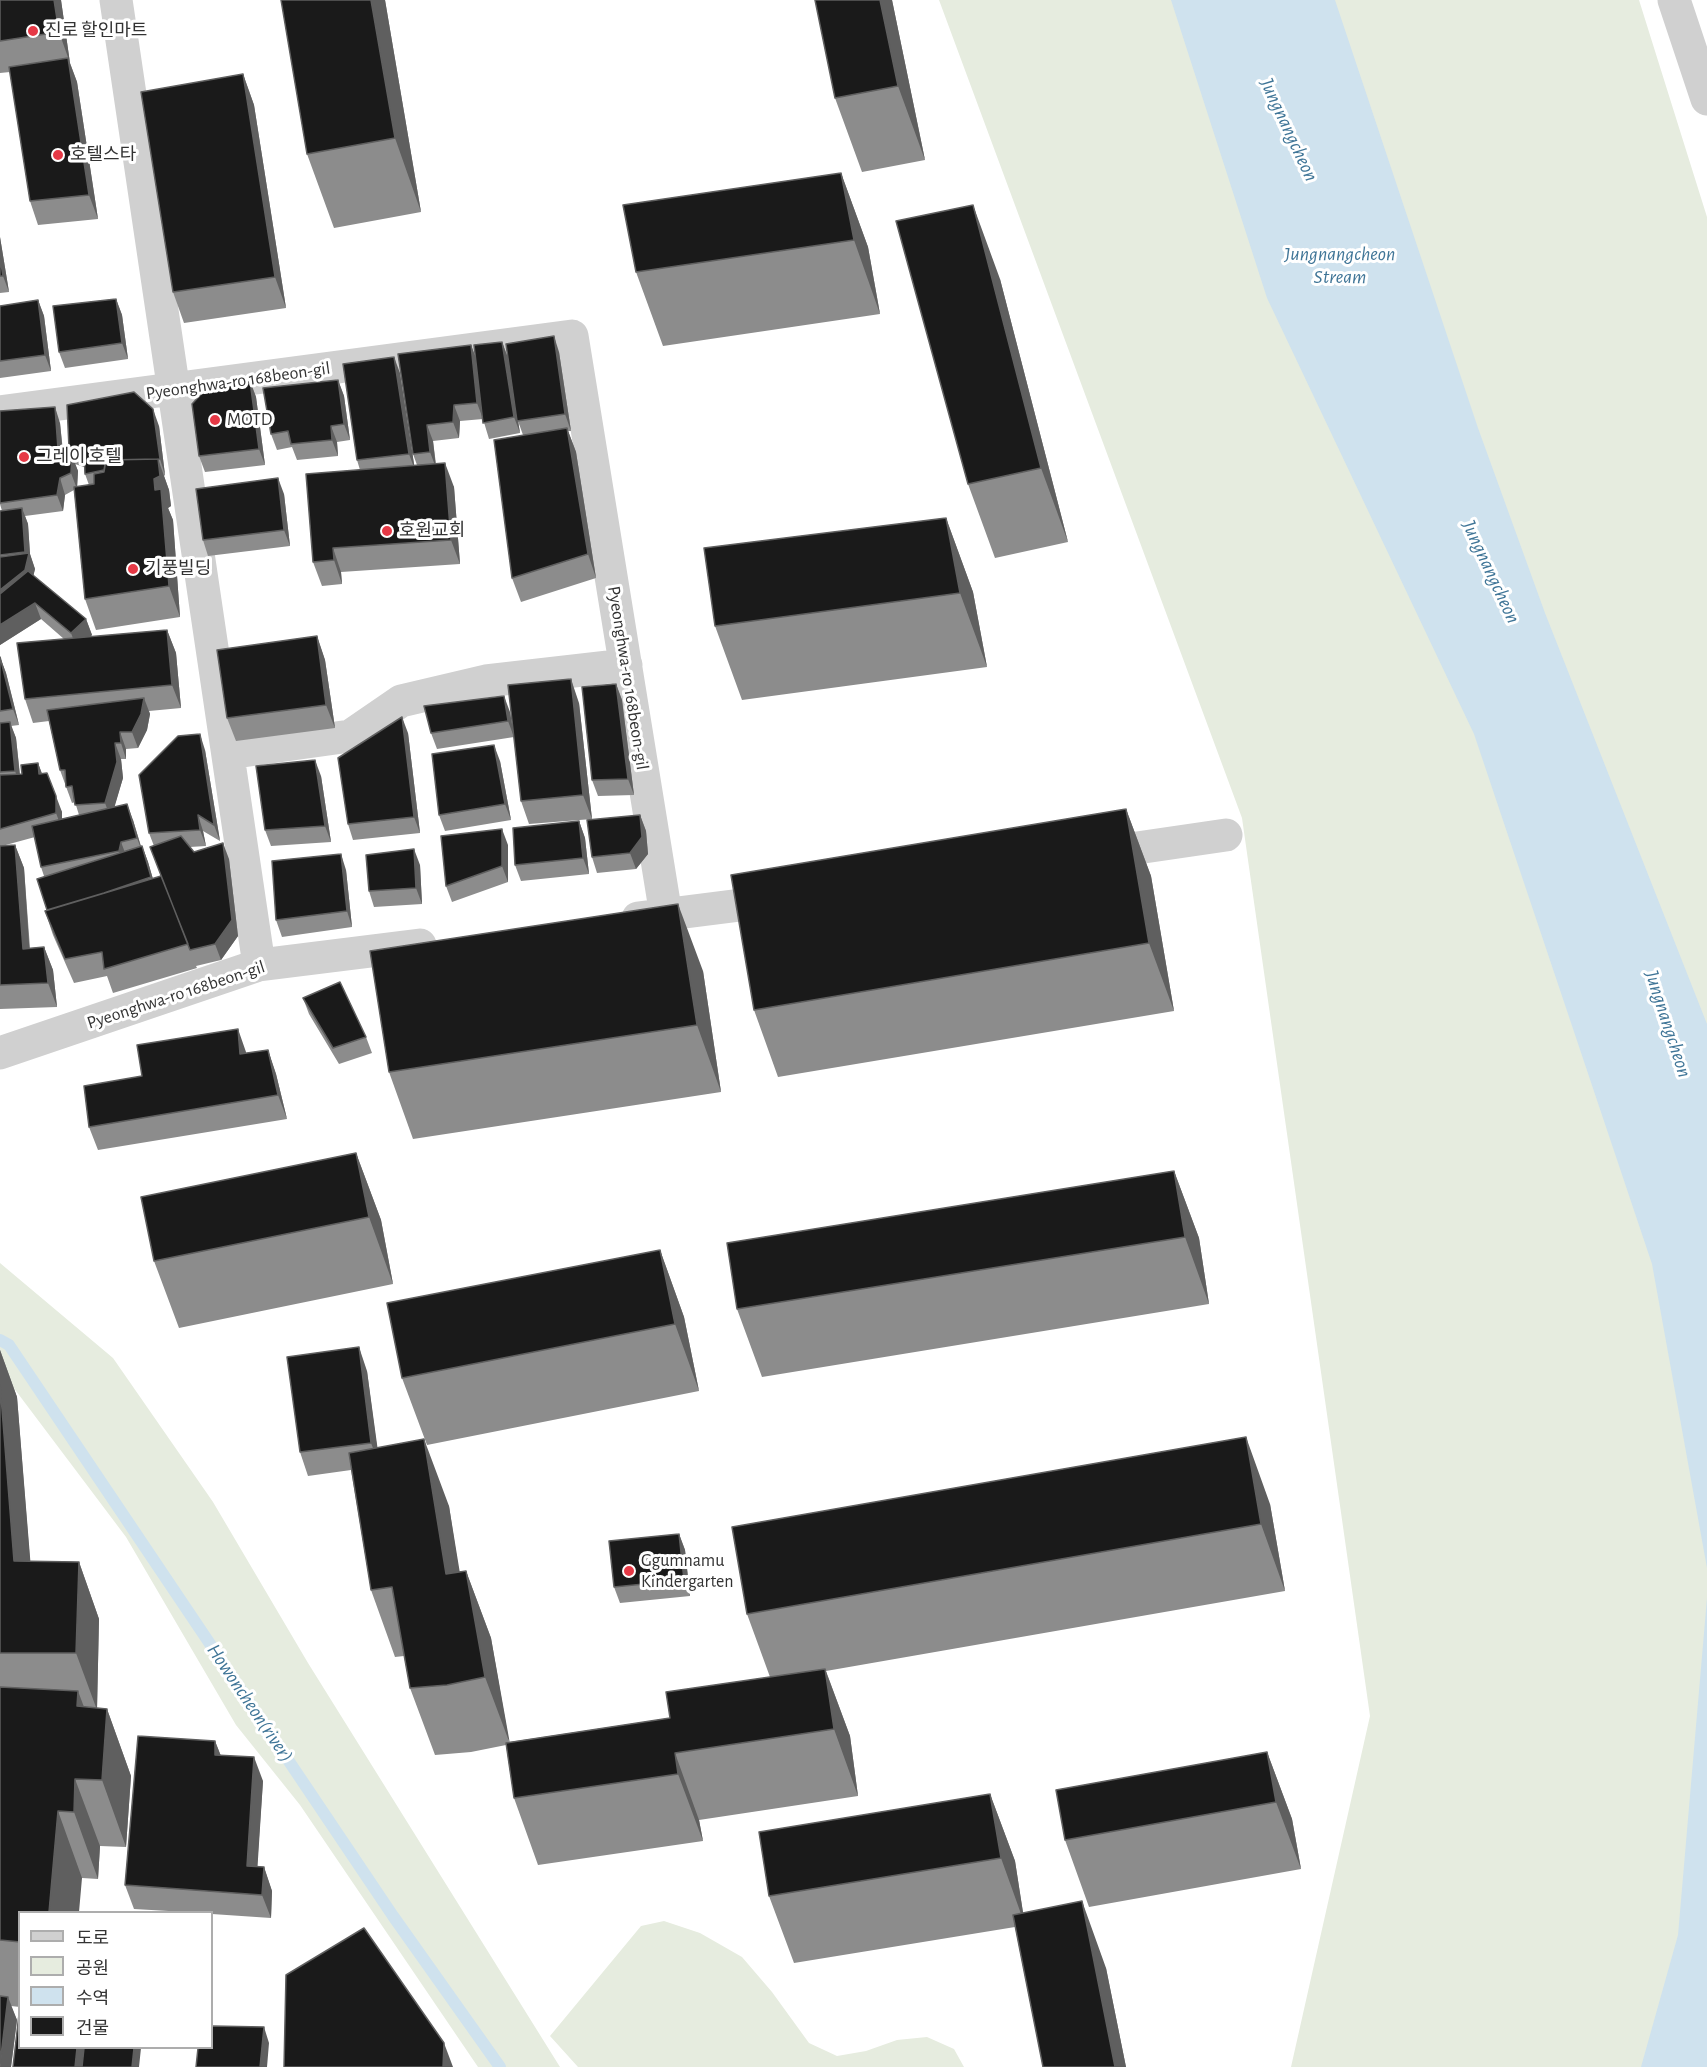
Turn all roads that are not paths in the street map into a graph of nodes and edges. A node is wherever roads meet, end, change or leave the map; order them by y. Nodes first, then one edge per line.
1 (116, 0) edge
2 (1674, 0) edge
3 (1707, 99) edge
4 (175, 389) junction
5 (0, 412) edge
6 (626, 665) junction
7 (228, 753) junction
8 (1226, 835) dead end
9 (1062, 859) edge
10 (815, 895) edge
11 (666, 915) junction
12 (608, 922) edge
13 (445, 942) edge
14 (259, 965) junction
15 (0, 1053) edge

1 - 4 street
2 - 3 street
4 - 5 street, Pyeonghwa-ro 168beon-gil
4 - 6 street, Pyeonghwa-ro 168beon-gil
4 - 7 street
6 - 7 street
6 - 11 street, Pyeonghwa-ro 168beon-gil
7 - 14 street
8 - 9 street
10 - 11 street
11 - 12 street
13 - 14 street, Pyeonghwa-ro 168beon-gil
14 - 15 street, Pyeonghwa-ro 168beon-gil

